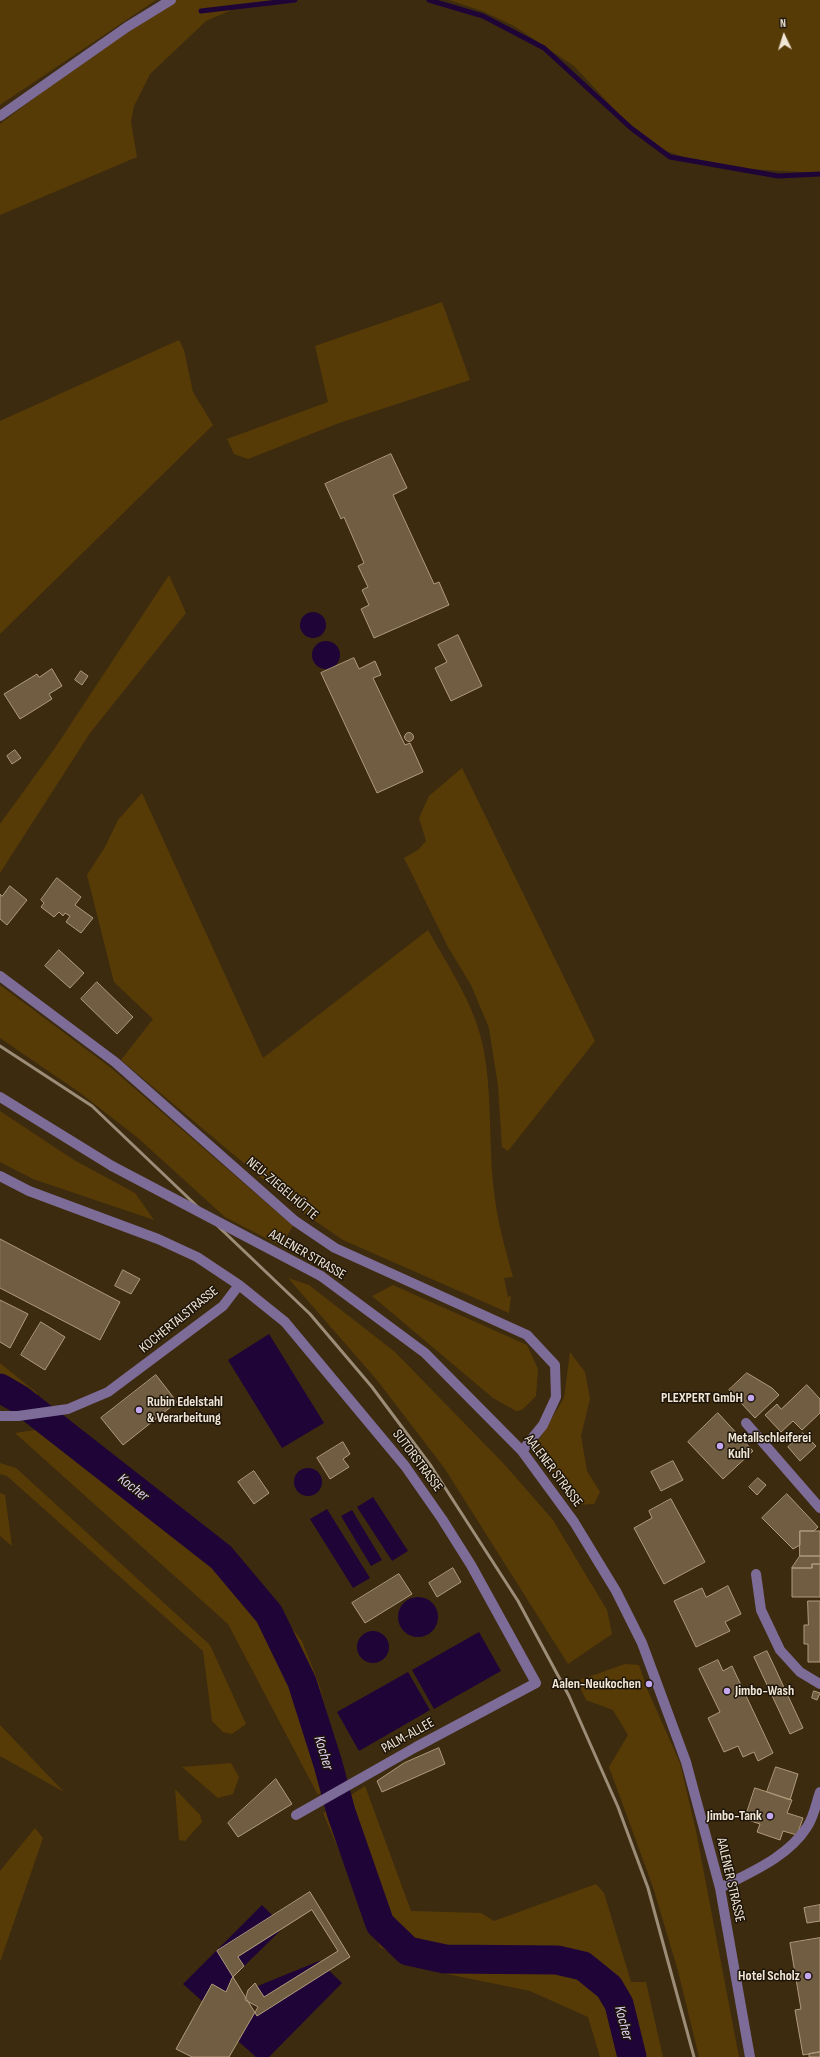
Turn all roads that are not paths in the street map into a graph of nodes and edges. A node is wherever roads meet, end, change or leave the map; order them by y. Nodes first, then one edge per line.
1 (171, 0) edge
2 (0, 116) edge
3 (0, 976) edge
4 (0, 1097) edge
5 (0, 1176) edge
6 (239, 1284) junction
7 (0, 1416) edge
8 (746, 1423) dead end
9 (522, 1450) junction
10 (820, 1508) edge
11 (756, 1574) dead end
12 (536, 1683) joint
13 (820, 1684) edge
14 (820, 1792) edge
15 (296, 1815) dead end
16 (720, 1888) junction
17 (750, 2057) edge

1 - 2 street
3 - 9 street, NEU-ZIEGELHÜTTE
4 - 9 street, AALENER STRASSE, bridge
5 - 6 street, KOCHERTALSTRASSE
6 - 7 street, KOCHERTALSTRASSE
6 - 12 street, SUTORSTRASSE
8 - 10 street
9 - 16 street, AALENER STRASSE
11 - 13 street
12 - 15 street, PALM-ALLEE
14 - 16 street
16 - 17 street, AALENER STRASSE

